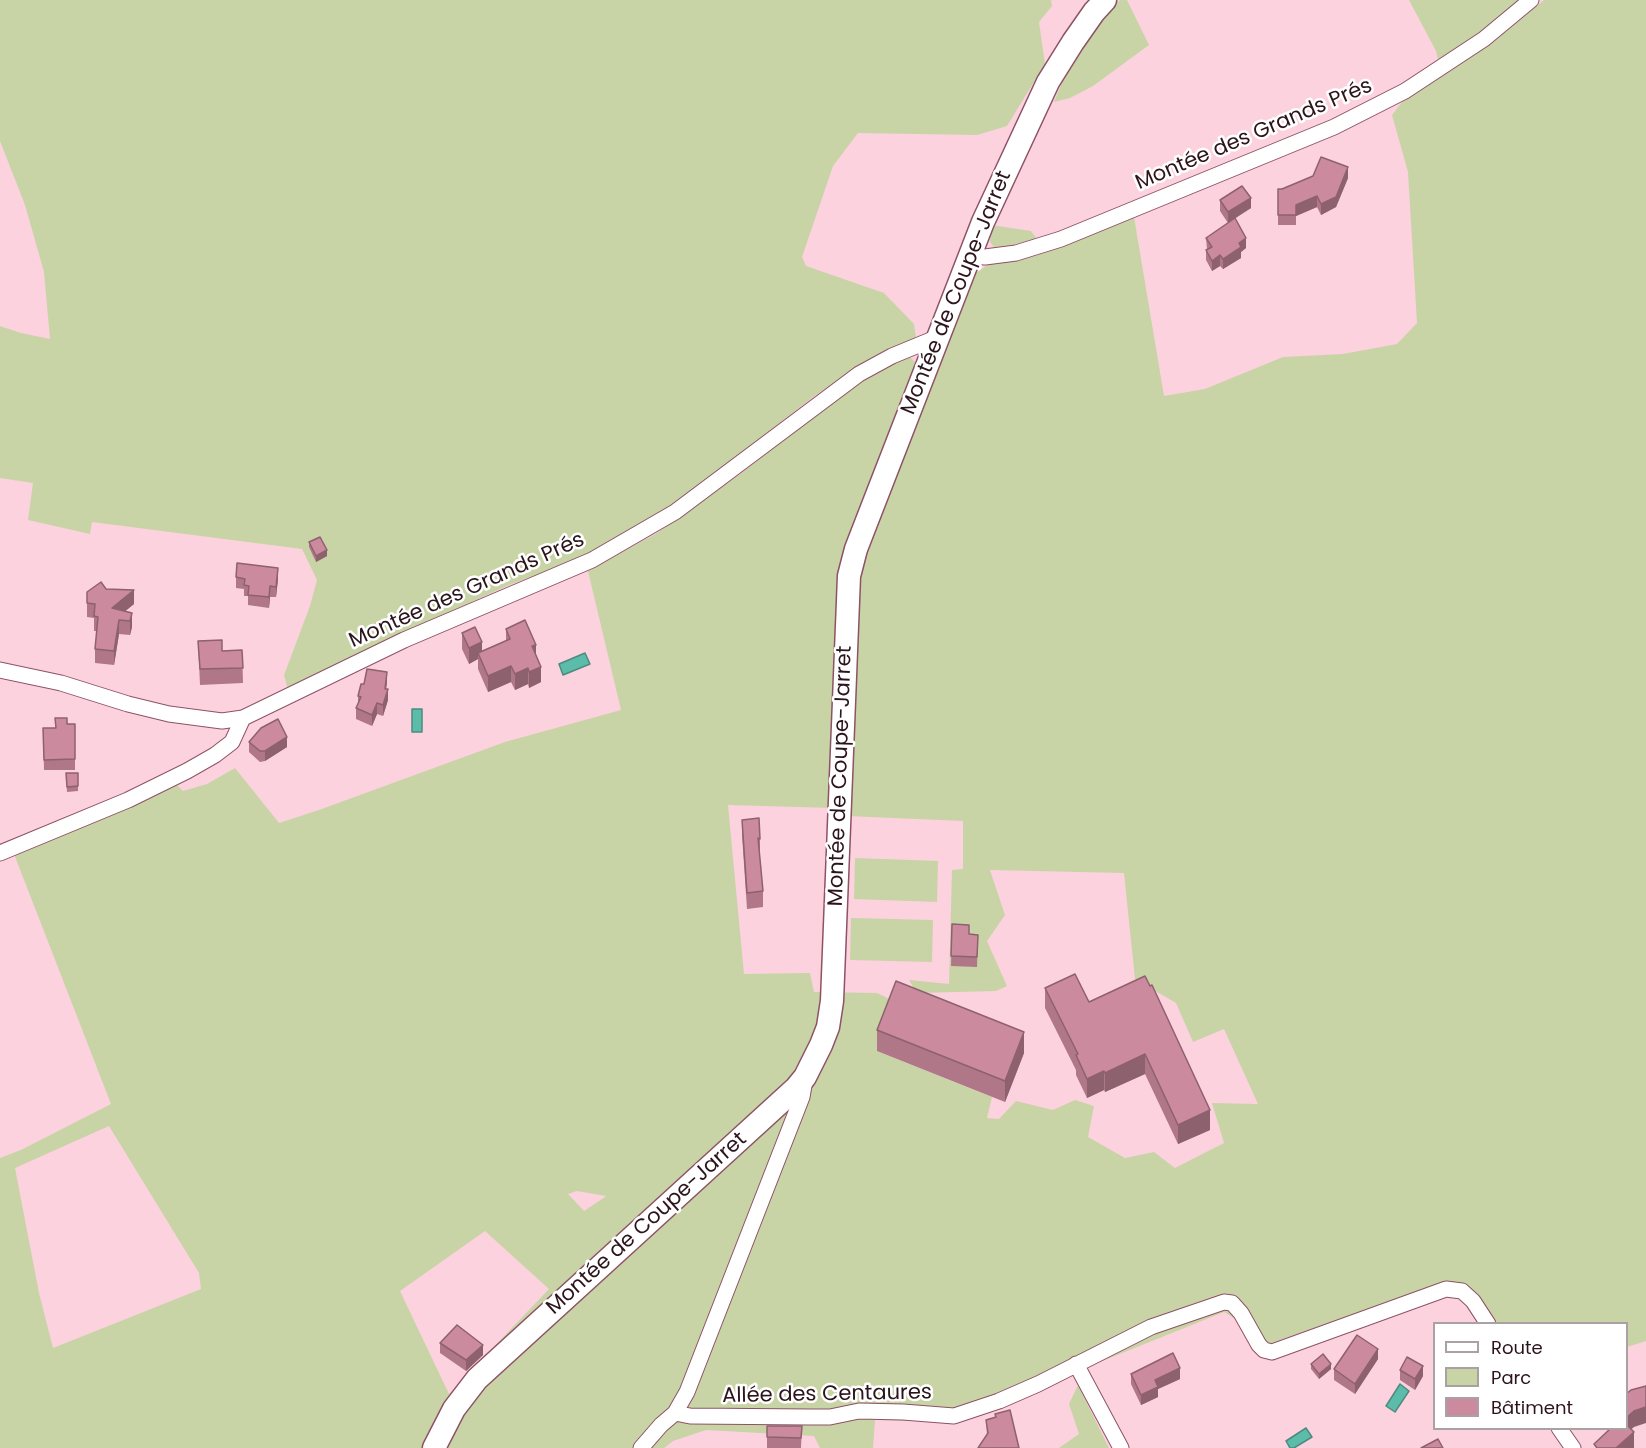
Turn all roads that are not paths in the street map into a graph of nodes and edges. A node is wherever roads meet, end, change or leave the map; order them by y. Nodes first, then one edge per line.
1 (1106, 0) edge
2 (1531, 0) edge
3 (970, 256) junction
4 (938, 337) junction
5 (0, 670) edge
6 (243, 718) junction
7 (0, 853) edge
8 (805, 1077) junction
9 (1487, 1322) edge
10 (1076, 1364) junction
11 (675, 1413) junction
12 (1560, 1430) edge
13 (434, 1448) edge
14 (641, 1448) edge
15 (1121, 1448) edge
16 (1573, 1448) edge

1 - 3 main road, Montée de Coupe-Jarret
2 - 3 street, Montée des Grands Prés
3 - 4 main road, Montée de Coupe-Jarret
4 - 6 street, Montée des Grands Prés
4 - 8 main road, Montée de Coupe-Jarret
5 - 6 street
6 - 7 street
8 - 11 street
8 - 13 main road, Montée de Coupe-Jarret
9 - 10 street, Allée des Centaures
10 - 11 street, Allée des Centaures
10 - 15 street
11 - 14 street
12 - 16 street

